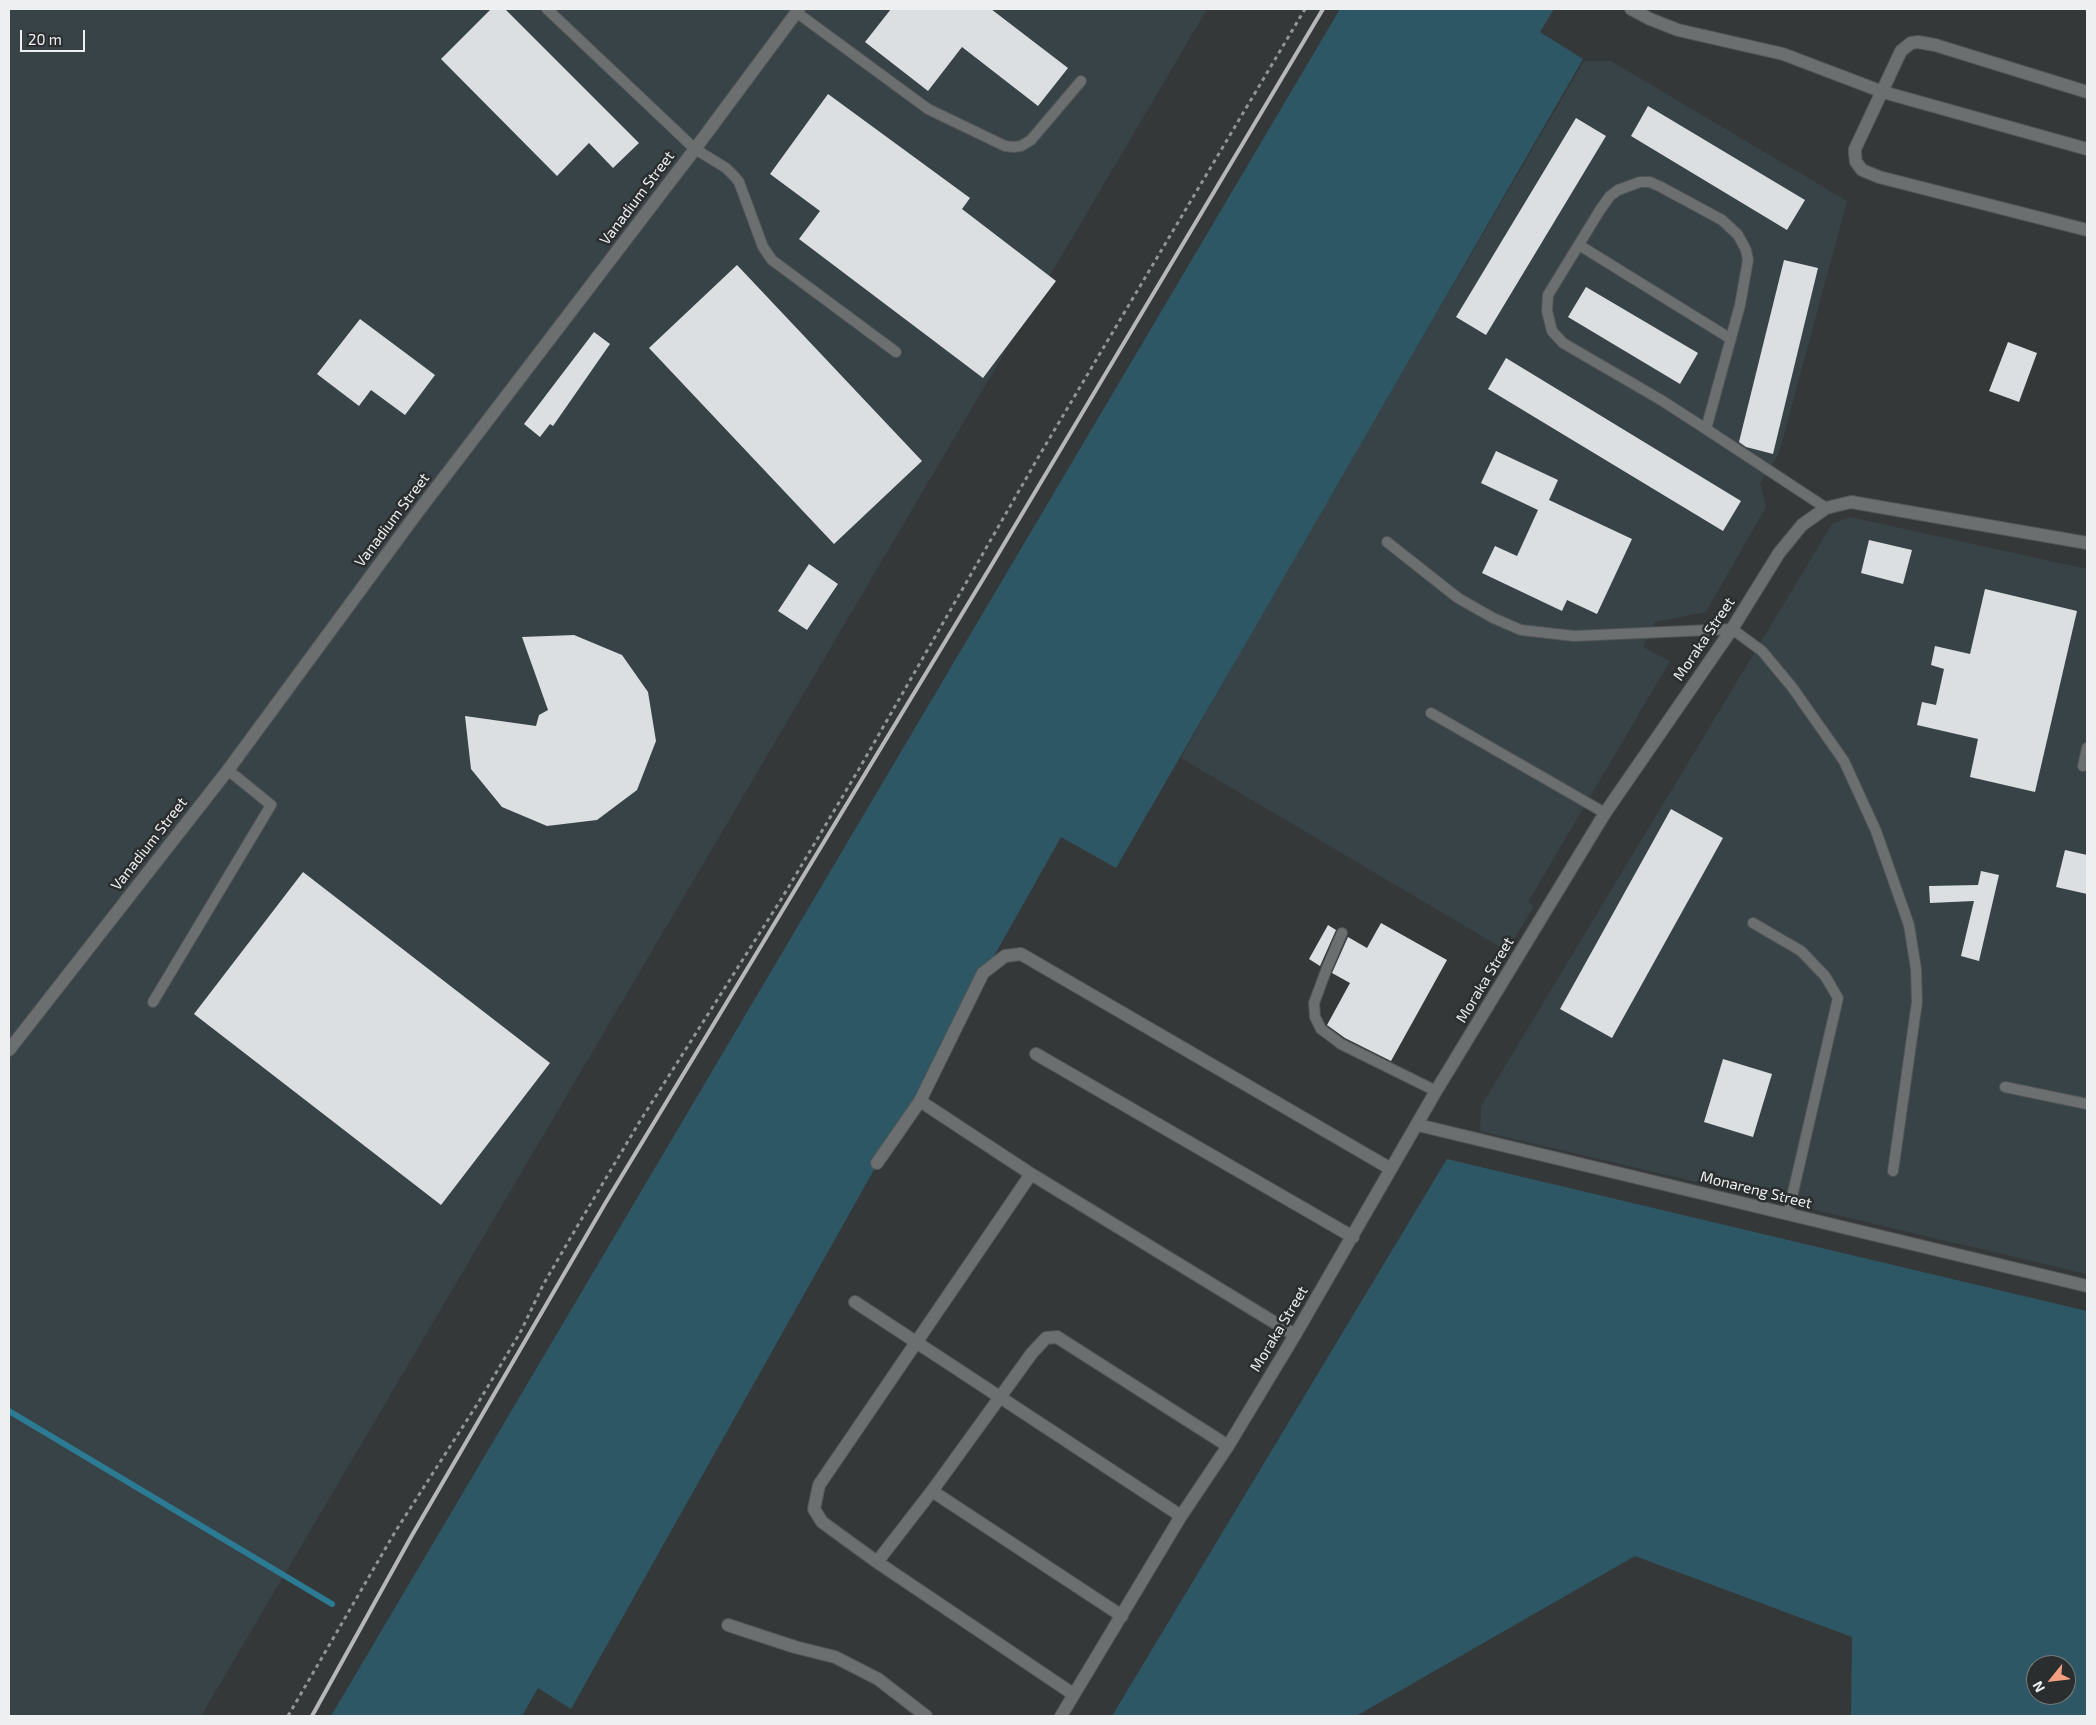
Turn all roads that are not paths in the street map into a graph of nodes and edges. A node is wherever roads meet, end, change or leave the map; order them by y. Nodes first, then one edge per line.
1 (547, 9) edge
2 (1631, 9) edge
3 (798, 10) edge
4 (1081, 81) dead end
5 (1883, 92) junction
6 (2087, 92) edge
7 (695, 149) junction
8 (2087, 149) edge
9 (2087, 230) edge
10 (1579, 245) junction
11 (1731, 339) junction
12 (896, 352) dead end
13 (1706, 429) junction
14 (1826, 508) junction
15 (1388, 542) dead end
16 (2087, 543) edge
17 (1732, 629) junction
18 (1431, 713) dead end
19 (2087, 748) edge
20 (2083, 766) dead end
21 (228, 770) junction
22 (1605, 813) junction
23 (1753, 924) dead end
24 (1342, 933) dead end
25 (153, 1002) dead end
26 (9, 1050) edge
27 (1036, 1054) dead end
28 (2005, 1087) dead end
29 (1436, 1091) junction
30 (920, 1101) junction
31 (2087, 1104) edge
32 (1418, 1125) junction
33 (877, 1163) dead end
34 (1391, 1169) junction
35 (1892, 1171) dead end
36 (1031, 1174) junction
37 (1788, 1214) junction
38 (1353, 1237) junction
39 (2087, 1286) edge
40 (855, 1302) dead end
41 (1295, 1335) junction
42 (915, 1343) junction
43 (999, 1398) junction
44 (1228, 1446) junction
45 (932, 1492) junction
46 (1181, 1516) junction
47 (877, 1562) junction
48 (1122, 1616) junction
49 (728, 1625) dead end
50 (1073, 1694) junction
51 (926, 1716) edge
52 (1060, 1716) edge

1 - 7 lane
2 - 5 street
3 - 4 lane
3 - 7 street, Vanadium Street
5 - 6 street
5 - 8 street
5 - 9 street
7 - 12 lane
7 - 21 street, Vanadium Street
10 - 11 lane
10 - 11 lane
10 - 13 lane
11 - 13 lane
13 - 14 lane
14 - 16 street, Moraka Street
14 - 17 street, Moraka Street
15 - 17 lane
17 - 22 street, Moraka Street
17 - 35 lane
18 - 22 lane
19 - 20 lane
21 - 25 lane
21 - 26 street, Vanadium Street
22 - 29 street, Moraka Street
23 - 37 lane
24 - 29 lane
27 - 38 street
28 - 31 lane
29 - 32 street, Moraka Street
30 - 33 street
30 - 34 street
30 - 36 street
32 - 34 street, Moraka Street
32 - 37 street, Monareng Street
34 - 38 street, Moraka Street
36 - 41 street
36 - 42 street
37 - 39 street, Monareng Street
38 - 41 street, Moraka Street
40 - 42 street
41 - 44 street, Moraka Street
42 - 43 street
42 - 47 street
43 - 44 street
43 - 45 street
43 - 46 street
44 - 46 street, Moraka Street
45 - 47 street
45 - 48 street
46 - 48 street, Moraka Street
47 - 50 street
48 - 50 street, Moraka Street
49 - 51 street
50 - 52 street, Moraka Street

